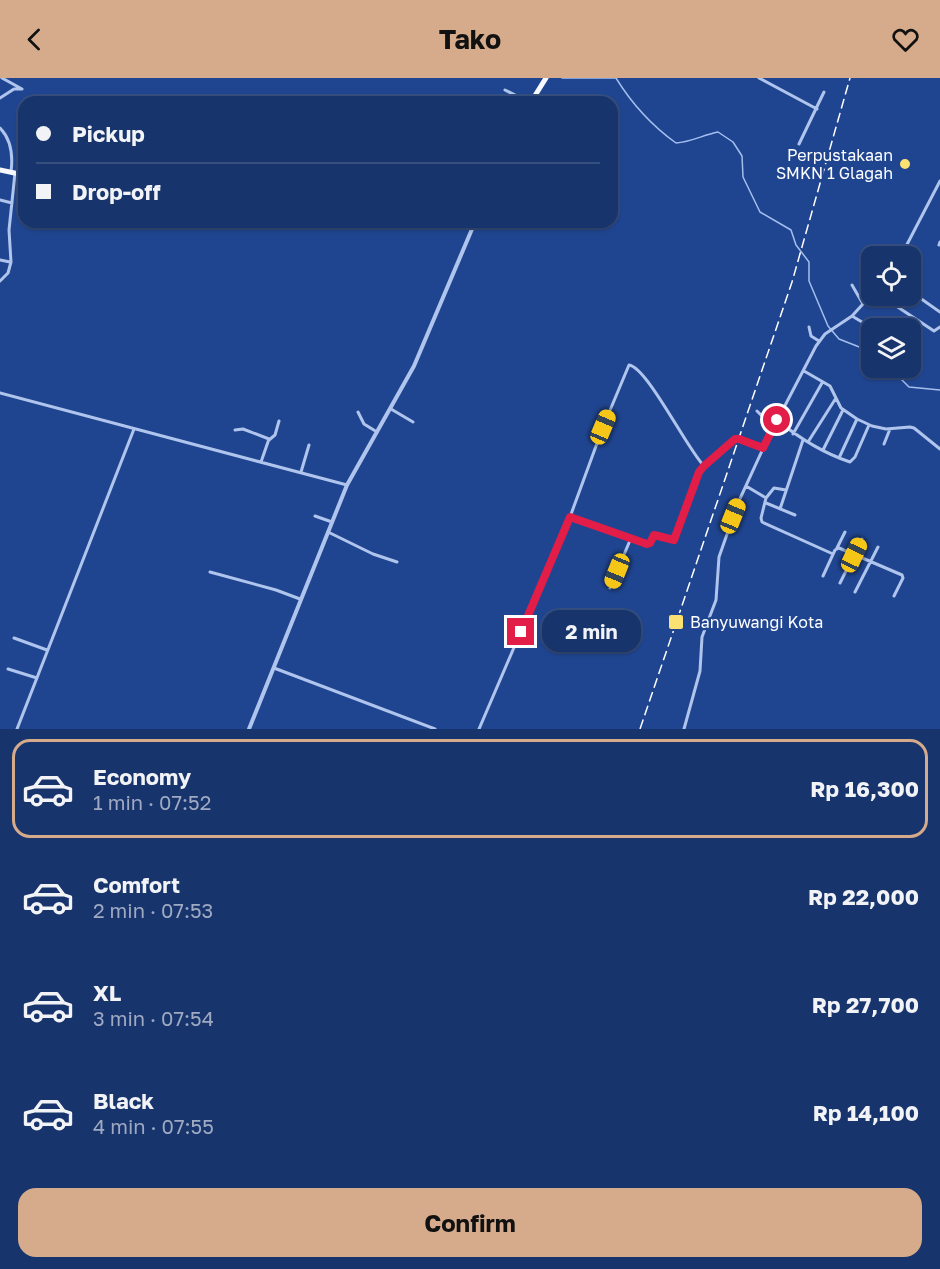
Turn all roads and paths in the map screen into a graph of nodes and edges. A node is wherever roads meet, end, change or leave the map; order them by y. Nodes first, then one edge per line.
1 (2, 78) edge
2 (546, 78) edge
3 (759, 78) edge
4 (505, 90) dead end
5 (824, 92) dead end
6 (518, 96) edge
7 (534, 96) edge
8 (0, 98) edge
9 (817, 109) junction
10 (0, 128) edge
11 (799, 144) dead end
12 (0, 170) edge
13 (13, 172) junction
14 (18, 173) edge
15 (940, 181) edge
16 (0, 200) edge
17 (12, 203) junction
18 (472, 228) edge
19 (906, 246) edge
20 (0, 260) edge
21 (10, 262) junction
22 (0, 281) edge
23 (852, 285) dead end
24 (921, 299) edge
25 (861, 301) edge
26 (861, 306) edge
27 (896, 306) edge
28 (940, 312) edge
29 (852, 316) junction
30 (861, 321) edge
31 (809, 327) dead end
32 (940, 327) edge
33 (819, 341) junction
34 (804, 371) junction
35 (823, 382) junction
36 (0, 393) edge
37 (837, 397) junction
38 (391, 409) junction
39 (843, 410) junction
40 (757, 411) dead end
41 (358, 412) dead end
42 (857, 419) junction
43 (777, 420) junction
44 (279, 422) dead end
45 (412, 422) dead end
46 (869, 425) junction
47 (773, 427) junction
48 (134, 429) junction
49 (890, 429) junction
50 (236, 430) dead end
51 (378, 432) junction
52 (794, 434) junction
53 (269, 440) junction
54 (803, 440) junction
55 (808, 442) junction
56 (884, 444) dead end
57 (309, 445) dead end
58 (763, 448) junction
59 (940, 449) edge
60 (823, 450) junction
61 (839, 458) junction
62 (261, 462) junction
63 (704, 466) junction
64 (301, 473) junction
65 (347, 485) junction
66 (746, 486) junction
67 (786, 490) junction
68 (766, 498) junction
69 (766, 503) junction
70 (780, 509) junction
71 (795, 515) dead end
72 (315, 516) dead end
73 (570, 517) junction
74 (332, 522) junction
75 (328, 532) junction
76 (844, 532) dead end
77 (631, 538) junction
78 (862, 539) dead end
79 (878, 547) dead end
80 (837, 548) junction
81 (833, 554) junction
82 (854, 555) junction
83 (397, 562) dead end
84 (871, 562) junction
85 (210, 572) dead end
86 (823, 576) dead end
87 (840, 583) dead end
88 (610, 588) dead end
89 (855, 592) dead end
90 (894, 596) dead end
91 (300, 599) junction
92 (14, 638) dead end
93 (47, 650) junction
94 (274, 668) junction
95 (8, 669) dead end
96 (37, 678) junction
97 (17, 729) edge
98 (249, 729) edge
99 (435, 729) edge
100 (479, 729) edge
101 (684, 729) edge

1 - 8 street
2 - 7 main road
3 - 9 street
4 - 6 street
5 - 9 street
9 - 11 street
10 - 13 street
12 - 13 main road
13 - 14 main road
13 - 17 street
15 - 19 street
16 - 17 street
17 - 21 street
18 - 38 street
20 - 21 street
21 - 22 street
23 - 25 street
24 - 28 street
26 - 29 street
27 - 32 street
29 - 30 street
29 - 33 street
31 - 33 street
33 - 34 street
34 - 35 street
34 - 43 street
35 - 37 street
35 - 52 street
36 - 48 street
37 - 39 street
37 - 55 street
38 - 45 street
38 - 51 street
39 - 42 street
39 - 60 street
40 - 47 street
41 - 51 street
42 - 46 street
42 - 61 street
43 - 47 street
43 - 52 street
44 - 53 street
46 - 49 street
46 - 61 street
47 - 58 street
48 - 62 street
48 - 93 street
49 - 56 street
49 - 59 street
50 - 53 street
51 - 65 street
52 - 54 street
53 - 62 street
54 - 55 street
54 - 67 street
55 - 60 street
57 - 64 street
58 - 63 street
58 - 66 street
60 - 61 street
62 - 64 street
63 - 73 street
63 - 77 street
64 - 65 street
65 - 74 street
66 - 68 street
66 - 101 street
67 - 68 street
67 - 70 street
68 - 69 street
69 - 70 street
69 - 81 street
70 - 71 street
72 - 74 street
73 - 77 street
73 - 100 street
74 - 75 street
75 - 83 street
75 - 91 street
76 - 80 street
77 - 88 street
78 - 82 street
79 - 84 street
80 - 81 street
80 - 82 street
81 - 86 street
82 - 84 street
82 - 87 street
84 - 89 street
84 - 90 street
85 - 91 street
91 - 94 street
92 - 93 street
93 - 96 street
94 - 98 street
94 - 99 street
95 - 96 street
96 - 97 street

